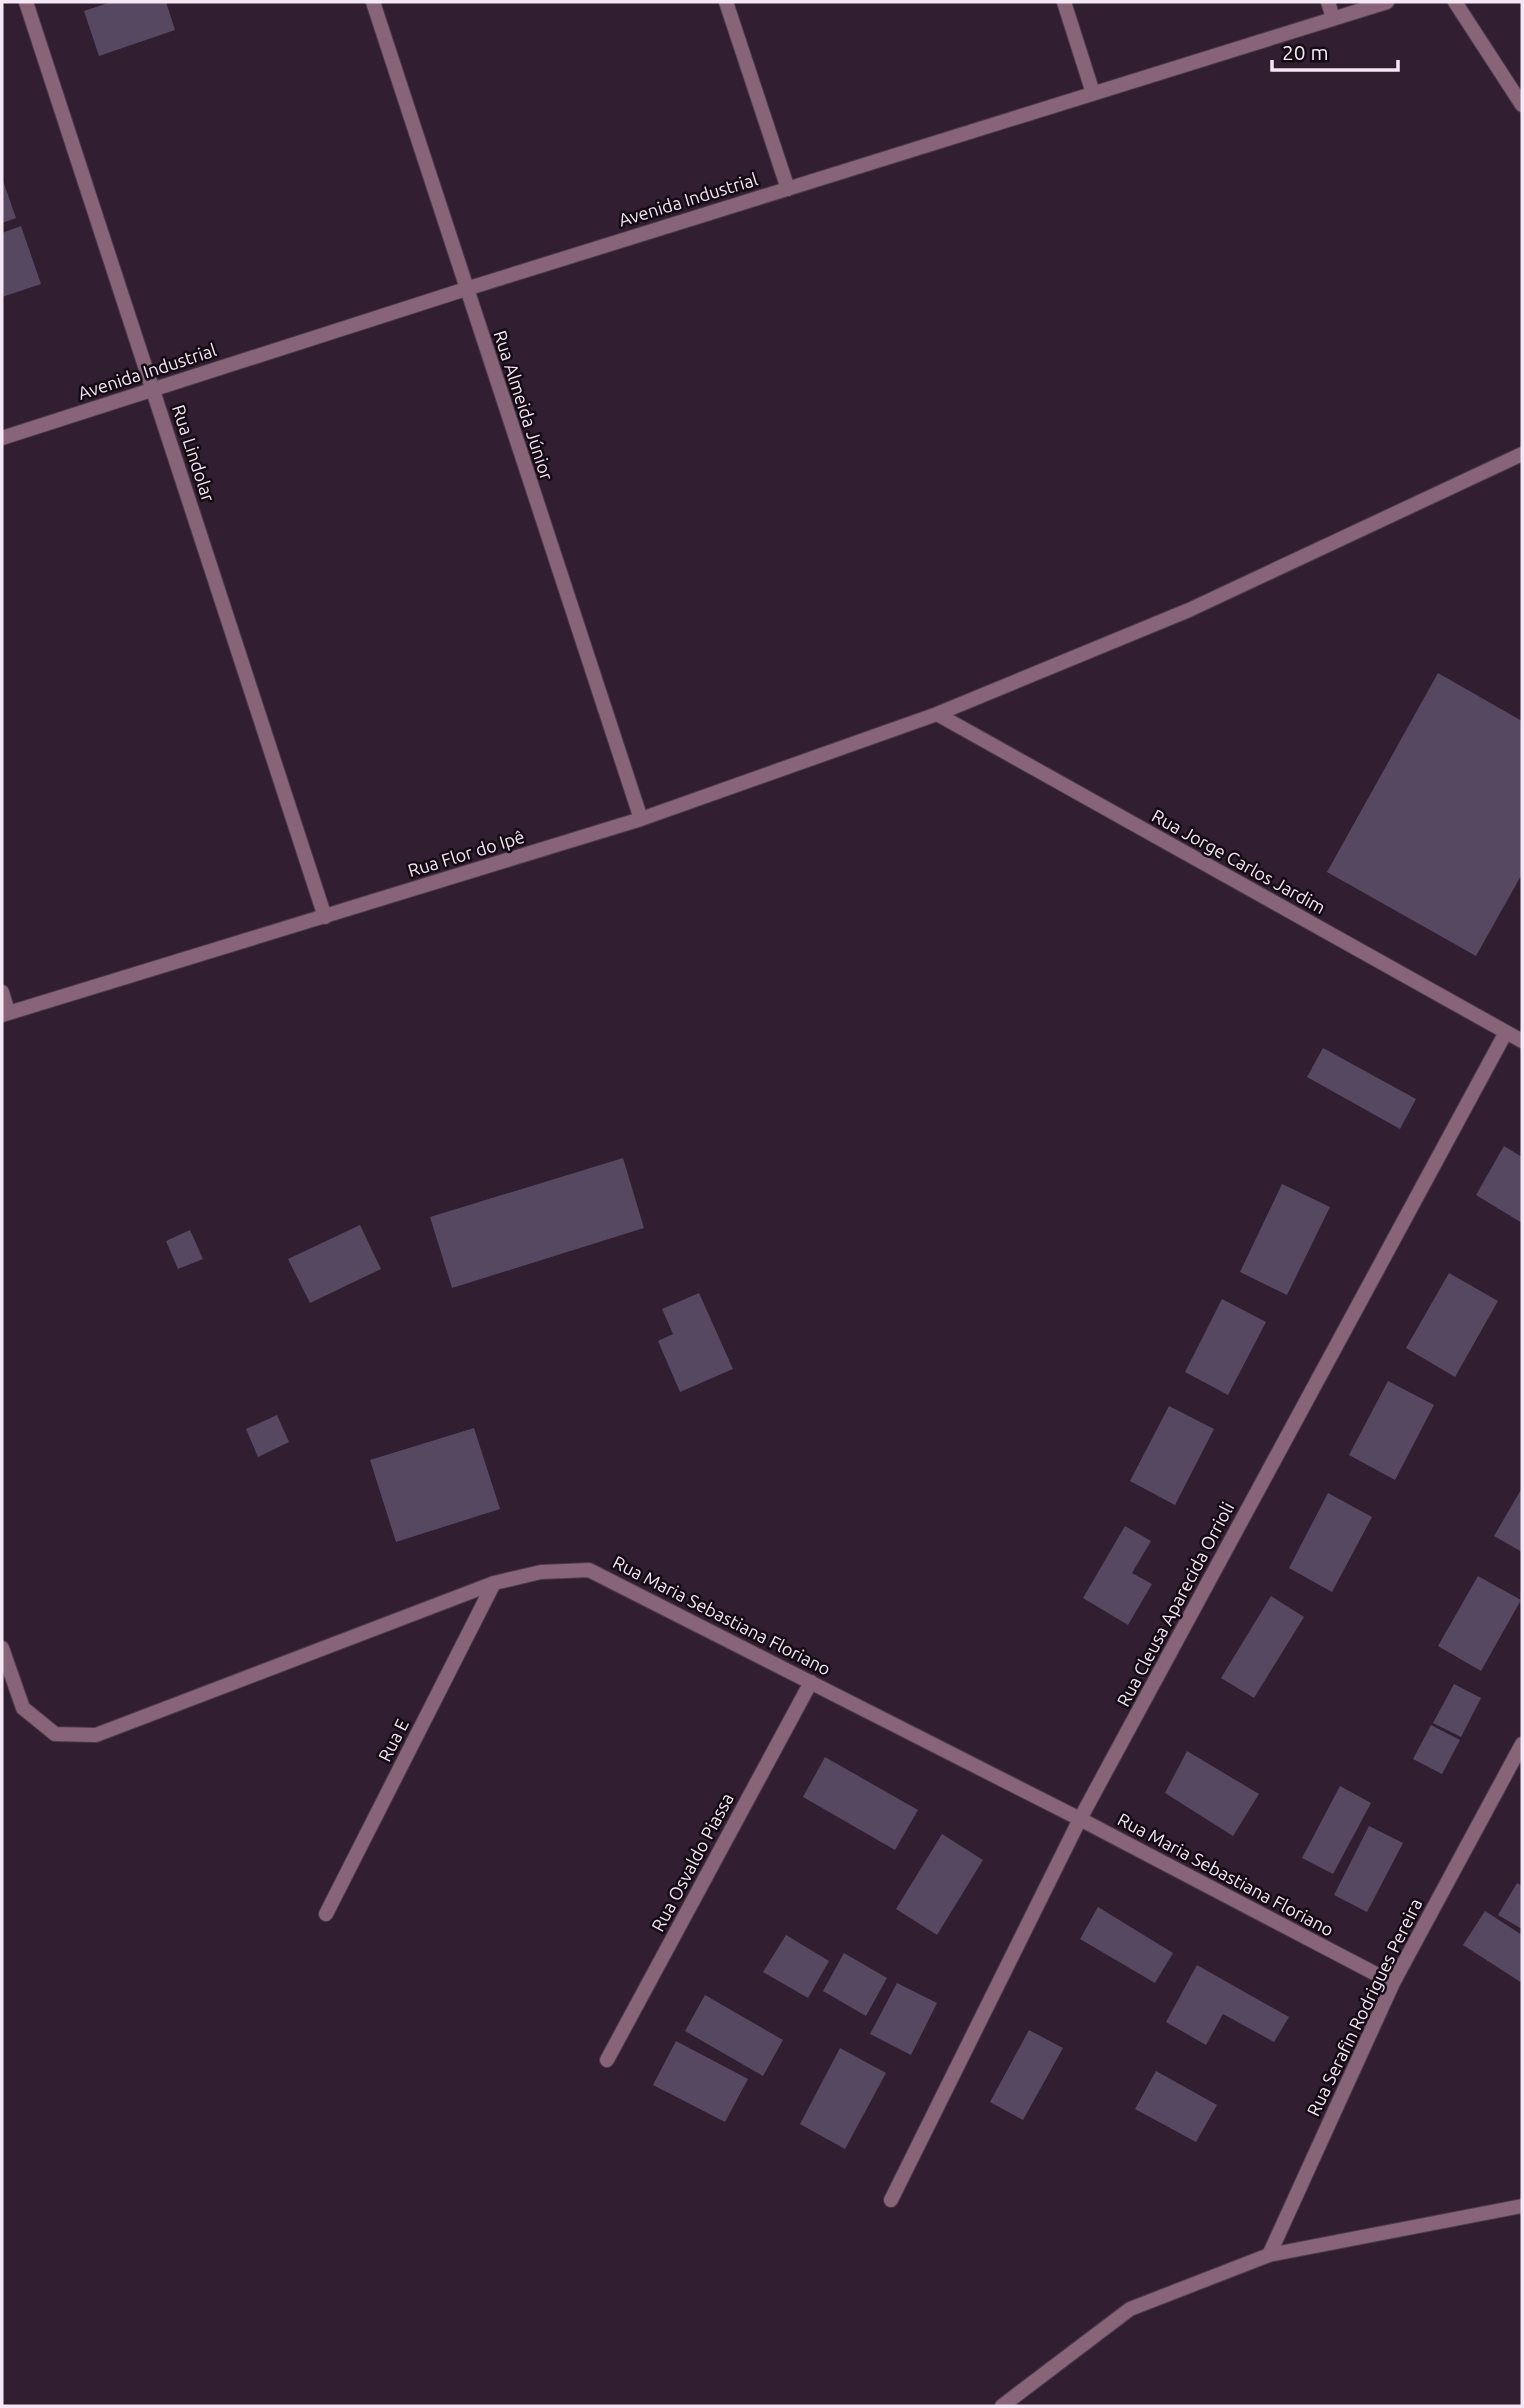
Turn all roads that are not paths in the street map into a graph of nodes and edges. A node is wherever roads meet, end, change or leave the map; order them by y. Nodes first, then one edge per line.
1 (26, 2) edge
2 (373, 2) edge
3 (726, 2) edge
4 (1064, 2) edge
5 (1328, 2) edge
6 (1387, 2) edge
7 (1455, 2) edge
8 (1334, 19) junction
9 (1093, 93) junction
10 (1522, 105) edge
11 (788, 188) junction
12 (466, 289) junction
13 (153, 389) junction
14 (2, 438) edge
15 (1522, 454) edge
16 (937, 714) junction
17 (641, 819) junction
18 (325, 917) junction
19 (2, 992) edge
20 (5, 1013) edge
21 (1506, 1032) junction
22 (1522, 1041) edge
23 (494, 1583) junction
24 (2, 1648) edge
25 (811, 1682) junction
26 (1522, 1744) edge
27 (1080, 1819) junction
28 (326, 1914) dead end
29 (1393, 1983) junction
30 (607, 2060) dead end
31 (891, 2200) dead end
32 (1522, 2206) edge
33 (1269, 2255) junction
34 (1002, 2406) edge

1 - 13 street, Rua Lindolar
2 - 12 street, Rua Almeida Júnior
3 - 11 street
4 - 9 street
5 - 8 street
6 - 8 street, Avenida Industrial
7 - 10 street
8 - 9 street, Avenida Industrial
9 - 11 street, Avenida Industrial
11 - 12 street, Avenida Industrial
12 - 13 street, Avenida Industrial
12 - 17 street, Rua Almeida Júnior
13 - 14 street, Avenida Industrial
13 - 18 street, Rua Lindolar
15 - 16 street, Rua Flor do Ipê
16 - 17 street, Rua Flor do Ipê
16 - 21 street, Rua Jorge Carlos Jardim
17 - 18 street, Rua Flor do Ipê
18 - 20 street, Rua Flor do Ipê
19 - 20 street
21 - 22 street, Rua Jorge Carlos Jardim
21 - 27 street, Rua Cleusa Aparecida Orrioli
23 - 24 street, Rua Maria Sebastiana Floriano
23 - 25 street, Rua Maria Sebastiana Floriano
23 - 28 street, Rua E
25 - 27 street, Rua Maria Sebastiana Floriano
25 - 30 street, Rua Osvaldo Piassa
26 - 29 street, Rua Serafin Rodrigues Pereira
27 - 29 street, Rua Maria Sebastiana Floriano
27 - 31 street, Rua Cleusa Aparecida Orrioli
29 - 33 street, Rua Serafin Rodrigues Pereira
32 - 33 street
33 - 34 street

